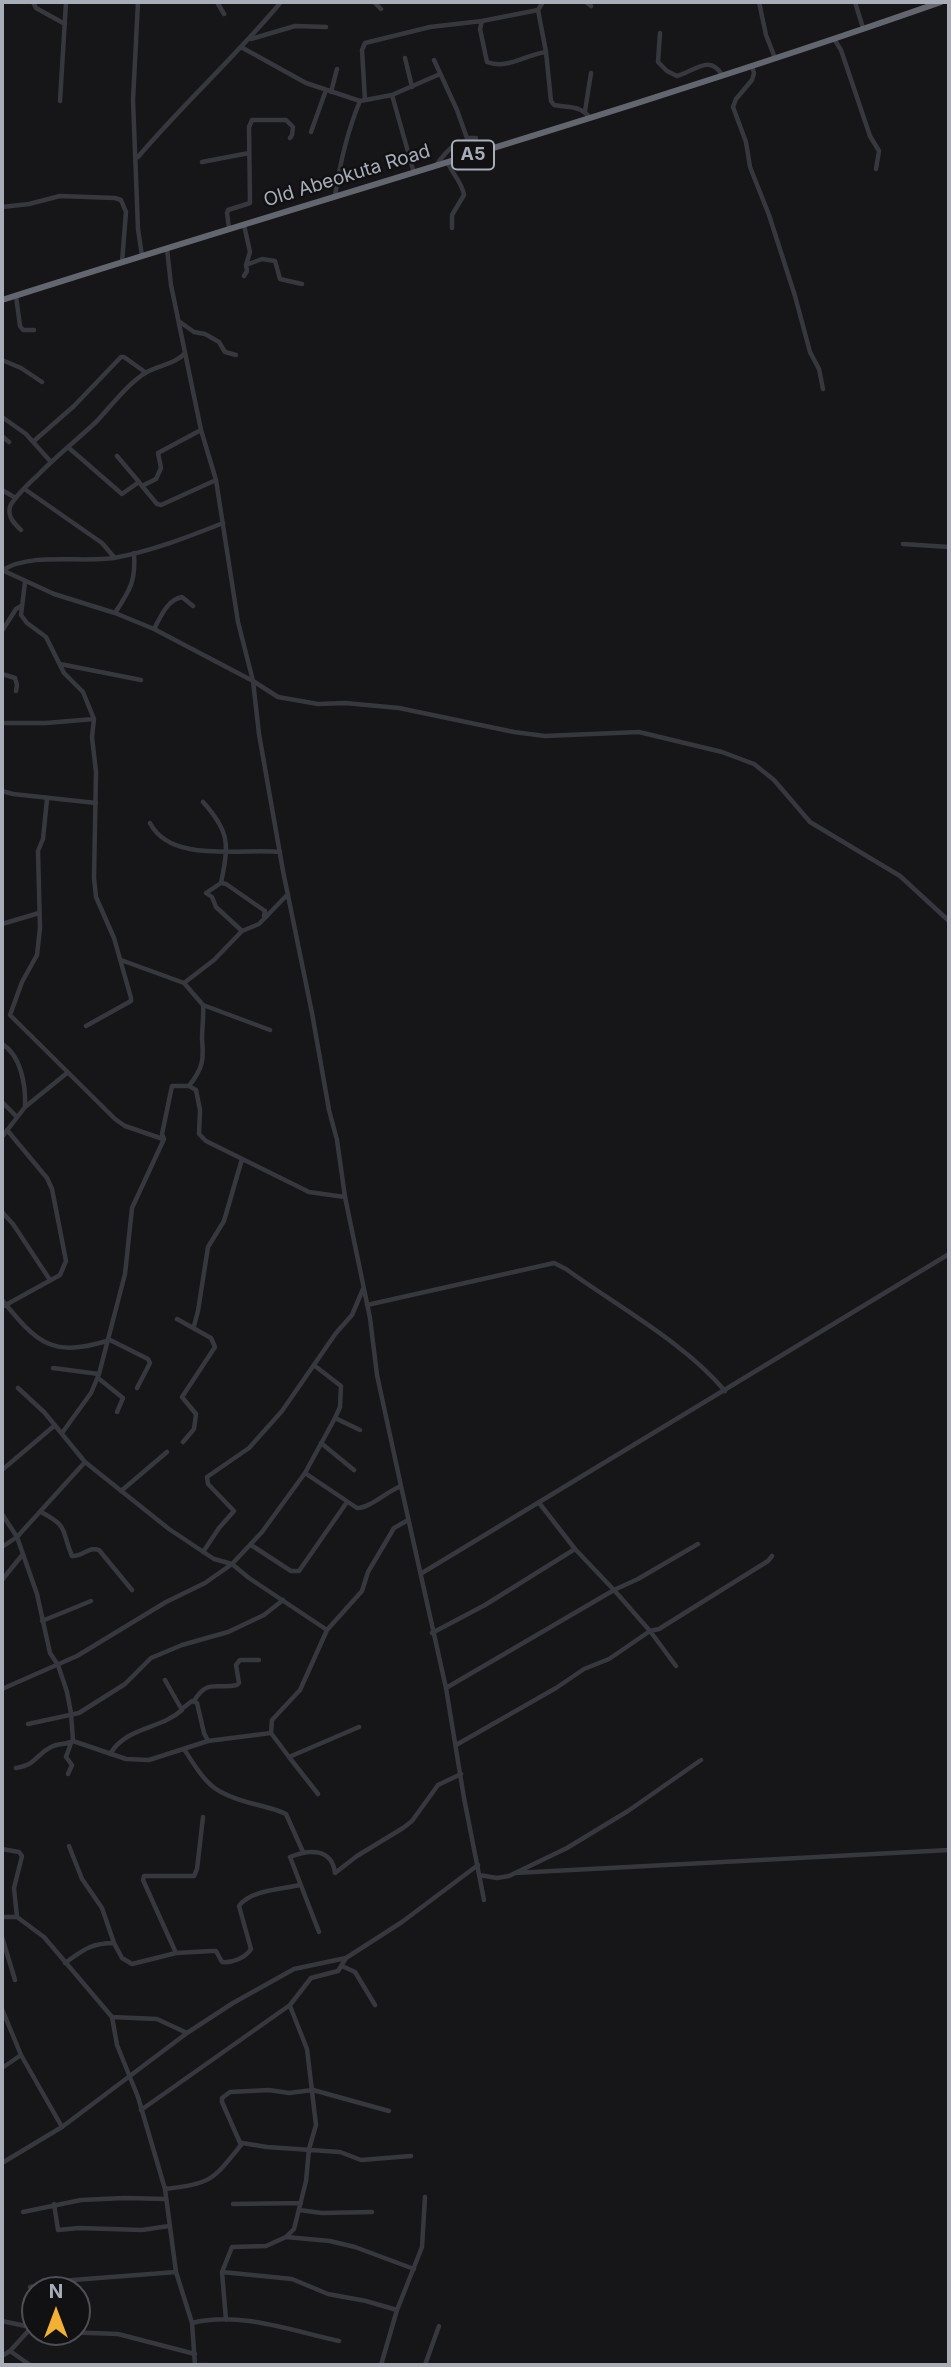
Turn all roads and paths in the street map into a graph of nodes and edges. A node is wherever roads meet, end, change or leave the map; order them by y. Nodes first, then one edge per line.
1 (33, 2) edge
2 (66, 2) edge
3 (138, 2) edge
4 (217, 2) edge
5 (281, 2) edge
6 (374, 2) edge
7 (544, 2) edge
8 (586, 2) edge
9 (759, 2) edge
10 (855, 2) edge
11 (941, 2) edge
12 (591, 6) dead end
13 (381, 9) dead end
14 (538, 10) junction
15 (224, 14) dead end
16 (482, 21) junction
17 (65, 24) junction
18 (326, 27) dead end
19 (864, 29) junction
20 (660, 33) dead end
21 (250, 39) junction
22 (834, 39) junction
23 (241, 47) junction
24 (546, 52) junction
25 (405, 58) dead end
26 (775, 58) junction
27 (434, 60) dead end
28 (752, 66) junction
29 (337, 69) dead end
30 (591, 73) dead end
31 (440, 74) junction
32 (722, 75) junction
33 (412, 86) junction
34 (328, 91) junction
35 (392, 95) junction
36 (60, 101) dead end
37 (363, 101) junction
38 (585, 111) junction
39 (591, 119) junction
40 (311, 132) dead end
41 (289, 138) dead end
42 (468, 138) junction
43 (476, 138) dead end
44 (249, 153) junction
45 (137, 158) junction
46 (202, 162) dead end
47 (448, 163) junction
48 (436, 166) junction
49 (876, 169) dead end
50 (414, 173) junction
51 (335, 196) junction
52 (2, 207) edge
53 (244, 224) junction
54 (229, 228) junction
55 (452, 228) dead end
56 (167, 249) junction
57 (142, 256) junction
58 (122, 262) junction
59 (246, 265) junction
60 (243, 276) dead end
61 (302, 284) dead end
62 (16, 296) junction
63 (2, 300) edge
64 (180, 321) junction
65 (34, 330) dead end
66 (185, 352) junction
67 (236, 355) dead end
68 (2, 360) edge
69 (145, 372) junction
70 (42, 382) dead end
71 (824, 388) dead end
72 (2, 417) edge
73 (201, 429) junction
74 (2, 436) edge
75 (34, 441) junction
76 (9, 442) dead end
77 (69, 448) junction
78 (117, 456) dead end
79 (51, 462) junction
80 (216, 480) junction
81 (140, 484) junction
82 (2, 490) edge
83 (26, 490) junction
84 (15, 497) junction
85 (223, 523) junction
86 (21, 530) dead end
87 (903, 544) dead end
88 (949, 547) edge
89 (134, 553) junction
90 (115, 558) junction
91 (2, 570) edge
92 (25, 582) junction
93 (21, 606) junction
94 (194, 606) dead end
95 (115, 613) junction
96 (154, 629) junction
97 (2, 631) edge
98 (60, 663) junction
99 (2, 674) edge
100 (141, 680) dead end
101 (253, 681) junction
102 (16, 691) dead end
103 (94, 719) junction
104 (2, 723) edge
105 (2, 791) edge
106 (47, 799) junction
107 (203, 802) dead end
108 (96, 803) junction
109 (150, 824) dead end
110 (228, 850) junction
111 (280, 852) junction
112 (221, 883) junction
113 (288, 894) junction
114 (39, 913) junction
115 (264, 916) junction
116 (949, 921) edge
117 (2, 924) edge
118 (242, 931) junction
119 (120, 959) junction
120 (184, 983) junction
121 (203, 1004) junction
122 (86, 1026) dead end
123 (270, 1030) dead end
124 (2, 1044) edge
125 (67, 1073) junction
126 (189, 1086) junction
127 (2, 1102) edge
128 (25, 1107) junction
129 (17, 1117) junction
130 (7, 1130) junction
131 (2, 1137) edge
132 (164, 1139) junction
133 (242, 1159) junction
134 (345, 1196) junction
135 (2, 1212) edge
136 (949, 1254) edge
137 (50, 1280) junction
138 (363, 1289) junction
139 (2, 1300) edge
140 (367, 1305) junction
141 (4, 1306) edge
142 (177, 1319) dead end
143 (194, 1326) junction
144 (110, 1339) junction
145 (316, 1366) junction
146 (53, 1368) dead end
147 (99, 1376) junction
148 (18, 1388) dead end
149 (137, 1388) dead end
150 (725, 1391) junction
151 (117, 1412) dead end
152 (335, 1418) junction
153 (54, 1426) junction
154 (360, 1430) dead end
155 (62, 1433) junction
156 (183, 1442) dead end
157 (321, 1443) junction
158 (167, 1452) dead end
159 (85, 1462) junction
160 (2, 1470) edge
161 (354, 1470) dead end
162 (305, 1473) junction
163 (401, 1486) junction
164 (121, 1491) junction
165 (347, 1502) junction
166 (540, 1504) junction
167 (41, 1512) junction
168 (2, 1514) edge
169 (408, 1520) junction
170 (17, 1537) junction
171 (698, 1544) dead end
172 (251, 1545) junction
173 (2, 1547) edge
174 (575, 1549) junction
175 (203, 1552) junction
176 (23, 1554) junction
177 (772, 1556) dead end
178 (232, 1564) junction
179 (422, 1573) junction
180 (2, 1580) edge
181 (132, 1590) dead end
182 (614, 1590) junction
183 (91, 1601) dead end
184 (282, 1601) junction
185 (42, 1621) junction
186 (327, 1630) junction
187 (650, 1631) junction
188 (432, 1633) junction
189 (259, 1660) dead end
190 (58, 1665) junction
191 (676, 1667) dead end
192 (165, 1680) dead end
193 (446, 1688) junction
194 (2, 1689) edge
195 (194, 1701) junction
196 (183, 1708) junction
197 (71, 1713) junction
198 (28, 1724) dead end
199 (359, 1727) dead end
200 (271, 1733) junction
201 (208, 1741) junction
202 (72, 1742) junction
203 (456, 1745) junction
204 (184, 1749) junction
205 (110, 1754) junction
206 (289, 1757) junction
207 (701, 1760) dead end
208 (16, 1768) dead end
209 (68, 1774) dead end
210 (461, 1774) junction
211 (318, 1794) dead end
212 (203, 1817) dead end
213 (69, 1846) dead end
214 (2, 1849) edge
215 (949, 1850) edge
216 (303, 1852) junction
217 (478, 1866) junction
218 (514, 1873) junction
219 (479, 1875) junction
220 (300, 1885) junction
221 (484, 1900) dead end
222 (2, 1917) edge
223 (17, 1917) junction
224 (319, 1932) dead end
225 (2, 1937) edge
226 (114, 1942) junction
227 (176, 1953) junction
228 (346, 1958) junction
229 (65, 1963) junction
230 (342, 1966) junction
231 (15, 1980) dead end
232 (290, 2005) junction
233 (375, 2005) dead end
234 (2, 2009) edge
235 (112, 2017) junction
236 (187, 2033) junction
237 (20, 2055) junction
238 (2, 2068) edge
239 (130, 2076) junction
240 (313, 2090) junction
241 (141, 2110) junction
242 (389, 2110) dead end
243 (62, 2127) junction
244 (242, 2143) junction
245 (309, 2149) junction
246 (411, 2156) dead end
247 (2, 2164) edge
248 (165, 2189) junction
249 (425, 2197) dead end
250 (166, 2199) junction
251 (301, 2203) junction
252 (54, 2204) junction
253 (233, 2204) dead end
254 (299, 2210) junction
255 (23, 2212) dead end
256 (372, 2212) dead end
257 (169, 2226) junction
258 (286, 2236) junction
259 (414, 2269) junction
260 (176, 2272) junction
261 (222, 2272) junction
262 (91, 2279) edge
263 (397, 2310) junction
264 (226, 2320) junction
265 (2, 2321) edge
266 (192, 2323) junction
267 (21, 2325) edge
268 (439, 2326) dead end
269 (91, 2333) edge
270 (21, 2340) edge
271 (339, 2341) dead end
272 (10, 2351) junction
273 (195, 2354) junction
274 (2, 2356) edge
275 (30, 2365) edge
276 (197, 2365) edge
277 (208, 2365) edge
278 (381, 2365) edge
279 (425, 2365) edge

1 - 17 street
2 - 17 street
3 - 45 street
4 - 15 street
5 - 21 street
6 - 13 street
7 - 14 street
8 - 12 street
9 - 26 street
10 - 19 street
11 - 19 highway, Old Abeokuta Road / A5
14 - 16 street
14 - 24 street
16 - 24 street
16 - 37 street
17 - 36 street
18 - 21 street
19 - 22 highway, Old Abeokuta Road / A5
20 - 32 street
21 - 23 street
22 - 26 highway, Old Abeokuta Road / A5
22 - 49 street
23 - 34 street
23 - 45 street
24 - 38 street
25 - 33 street
26 - 28 highway, Old Abeokuta Road / A5
27 - 31 street
28 - 32 highway, Old Abeokuta Road / A5
28 - 71 street
29 - 34 street
30 - 38 street
31 - 33 street
31 - 42 street
32 - 39 highway, Old Abeokuta Road / A5
33 - 35 street
34 - 37 street
34 - 40 street
35 - 37 street
35 - 50 street
37 - 51 street
38 - 39 street
39 - 47 highway, Old Abeokuta Road / A5
41 - 44 street
42 - 43 street
42 - 48 street
44 - 46 street
44 - 54 street
45 - 57 street
47 - 48 highway, Old Abeokuta Road / A5
47 - 55 street
48 - 50 highway, Old Abeokuta Road / A5
50 - 51 highway, Old Abeokuta Road / A5
51 - 53 highway, Old Abeokuta Road / A5
52 - 58 street
53 - 54 highway, Old Abeokuta Road / A5
53 - 59 street
54 - 56 highway, Old Abeokuta Road / A5
56 - 57 highway, Old Abeokuta Road / A5
56 - 64 street
57 - 58 highway, Old Abeokuta Road / A5
58 - 62 highway, Old Abeokuta Road / A5
59 - 60 street
59 - 61 street
62 - 63 highway, Old Abeokuta Road / A5
62 - 65 street
64 - 66 street
64 - 67 street
66 - 69 street
66 - 73 street
68 - 70 street
69 - 75 street
69 - 77 street
72 - 75 street
73 - 80 street
73 - 81 street
74 - 76 street
75 - 79 street
77 - 79 street
77 - 81 street
78 - 81 street
79 - 83 street
80 - 81 street
80 - 85 street
82 - 84 street
83 - 84 street
83 - 90 street
84 - 86 street
85 - 89 street
85 - 101 street
87 - 88 street
89 - 90 street
89 - 95 street
90 - 91 street
91 - 92 street
92 - 93 street
92 - 95 street
93 - 97 street
93 - 98 street
94 - 96 street
95 - 96 street
96 - 101 street
98 - 100 street
98 - 103 street
99 - 102 street
101 - 111 street
101 - 116 street
103 - 104 street
103 - 108 street
105 - 106 street
106 - 108 street
106 - 114 street
107 - 110 street
108 - 119 street
109 - 110 street
110 - 111 street
110 - 112 street
111 - 113 street
112 - 115 street
112 - 118 street
113 - 115 street
113 - 134 street
114 - 117 street
114 - 125 street
115 - 118 street
118 - 120 street
119 - 120 street
119 - 122 street
120 - 121 street
121 - 123 street
121 - 126 street
124 - 128 street
125 - 128 street
125 - 132 street
126 - 132 street
126 - 133 street
127 - 129 street
128 - 129 street
129 - 130 street
130 - 131 street
130 - 137 street
132 - 144 street
133 - 134 street
133 - 143 street
134 - 138 street
135 - 137 street
136 - 150 street
137 - 141 street
138 - 140 street
138 - 145 street
139 - 141 street
140 - 150 street
140 - 163 street
141 - 144 street
142 - 143 street
143 - 156 street
144 - 147 street
144 - 149 street
145 - 152 street
145 - 175 street
146 - 147 street
147 - 151 street
147 - 155 street
148 - 153 street
150 - 166 street
152 - 154 street
152 - 157 street
153 - 155 street
153 - 160 street
155 - 159 street
157 - 161 street
157 - 162 street
158 - 164 street
159 - 164 street
159 - 167 street
162 - 165 street
162 - 172 street
163 - 165 street
163 - 169 street
164 - 175 street
165 - 172 street
166 - 174 street
166 - 179 street
167 - 170 street
167 - 181 street
168 - 170 street
169 - 179 street
169 - 186 street
170 - 173 street
170 - 176 street
171 - 182 street
172 - 178 street
174 - 182 street
174 - 188 street
175 - 178 street
176 - 180 street
176 - 185 street
177 - 187 street
178 - 184 street
178 - 190 street
179 - 188 street
182 - 187 street
182 - 193 street
183 - 185 street
184 - 186 street
184 - 197 street
185 - 190 street
186 - 200 street
187 - 191 street
187 - 203 street
188 - 193 street
189 - 195 street
190 - 194 street
190 - 197 street
192 - 196 street
193 - 203 street
195 - 196 street
195 - 201 street
196 - 205 street
197 - 198 street
197 - 202 street
199 - 206 street
200 - 201 street
200 - 206 street
201 - 204 street
202 - 205 street
202 - 208 street
202 - 209 street
203 - 210 street
204 - 205 street
204 - 216 street
206 - 211 street
207 - 218 street
210 - 216 street
210 - 217 street
212 - 227 street
213 - 226 street
214 - 223 street
215 - 218 street
216 - 220 street
217 - 219 street
217 - 228 street
218 - 219 street
219 - 221 street
220 - 224 street
220 - 227 street
222 - 223 street
223 - 229 street
225 - 231 street
226 - 227 street
226 - 229 street
228 - 230 street
228 - 236 street
229 - 235 street
230 - 232 street
230 - 233 street
232 - 240 street
232 - 241 street
234 - 237 street
235 - 236 street
235 - 239 street
236 - 239 street
237 - 238 street
237 - 243 street
239 - 241 street
239 - 243 street
240 - 242 street
240 - 244 street
240 - 245 street
241 - 248 street
243 - 247 street
244 - 245 street
244 - 248 street
245 - 246 street
245 - 251 street
248 - 250 street
249 - 259 street
250 - 252 street
250 - 257 street
251 - 253 street
251 - 254 street
252 - 255 street
252 - 257 street
254 - 256 street
254 - 258 street
257 - 260 street
258 - 259 street
258 - 261 street
259 - 263 street
260 - 262 street
260 - 266 street
261 - 263 street
261 - 264 street
263 - 278 street
264 - 266 street
264 - 271 street
265 - 267 street
266 - 273 street
268 - 279 street
269 - 273 street
270 - 272 street
272 - 274 street
272 - 275 street
273 - 276 street
276 - 277 street

